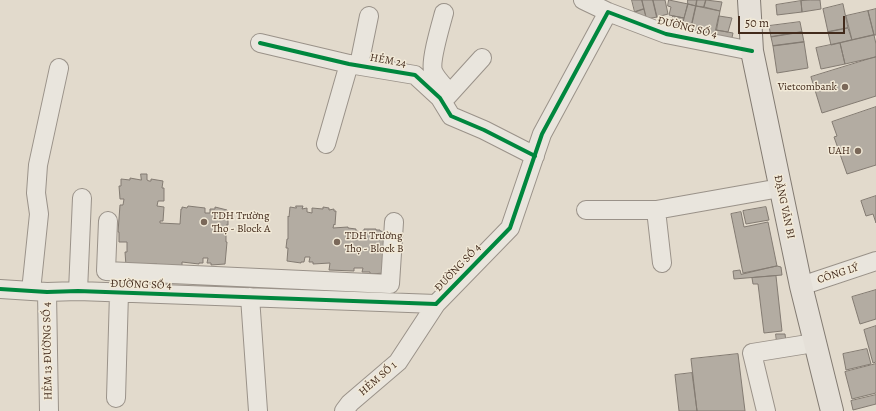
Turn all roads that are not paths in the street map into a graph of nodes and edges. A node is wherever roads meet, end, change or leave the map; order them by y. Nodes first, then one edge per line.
1 (583, 0) edge
2 (749, 0) edge
3 (608, 12) junction
4 (444, 13) dead end
5 (369, 16) dead end
6 (260, 43) dead end
7 (752, 52) junction
8 (482, 58) dead end
9 (354, 64) junction
10 (59, 68) dead end
11 (446, 97) junction
12 (326, 144) dead end
13 (535, 156) junction
14 (780, 188) junction
15 (82, 198) dead end
16 (586, 210) dead end
17 (656, 210) junction
18 (108, 221) dead end
19 (394, 222) dead end
20 (876, 262) edge
21 (662, 263) dead end
22 (341, 282) junction
23 (800, 286) junction
24 (0, 288) edge
25 (39, 291) junction
26 (78, 291) junction
27 (119, 293) junction
28 (250, 298) junction
29 (343, 300) junction
30 (436, 304) junction
31 (814, 344) junction
32 (116, 398) dead end
33 (49, 411) edge
34 (258, 411) edge
35 (344, 411) edge
36 (766, 411) edge
37 (832, 411) edge

1 - 3 street
2 - 7 main road, ĐẶNG VĂN BI
3 - 7 street, ĐƯỜNG SỐ 4
3 - 13 street, ĐƯỜNG SỐ 4
4 - 11 street
5 - 9 street
6 - 9 street, HẺM 24
7 - 14 main road, ĐẶNG VĂN BI
8 - 11 street
9 - 11 street, HẺM 24
9 - 12 street
10 - 25 street, HẺM 13 ĐƯỜNG SỐ 4
11 - 13 street, HẺM 24
13 - 30 street, ĐƯỜNG SỐ 4
14 - 17 street
14 - 23 main road, ĐẶNG VĂN BI
15 - 26 street
16 - 17 street
17 - 21 street
18 - 22 street
19 - 22 street
20 - 23 street, CÔNG LÝ
22 - 29 street
23 - 31 main road, ĐẶNG VĂN BI
24 - 25 street, ĐƯỜNG SỐ 4
25 - 26 street, ĐƯỜNG SỐ 4
25 - 33 street, HẺM 13 ĐƯỜNG SỐ 4
26 - 27 street, ĐƯỜNG SỐ 4
27 - 28 street, ĐƯỜNG SỐ 4
27 - 32 street
28 - 29 street, ĐƯỜNG SỐ 4
28 - 34 street
29 - 30 street, ĐƯỜNG SỐ 4
30 - 35 street, HẺM SỐ 1
31 - 36 street
31 - 37 main road, ĐẶNG VĂN BI

